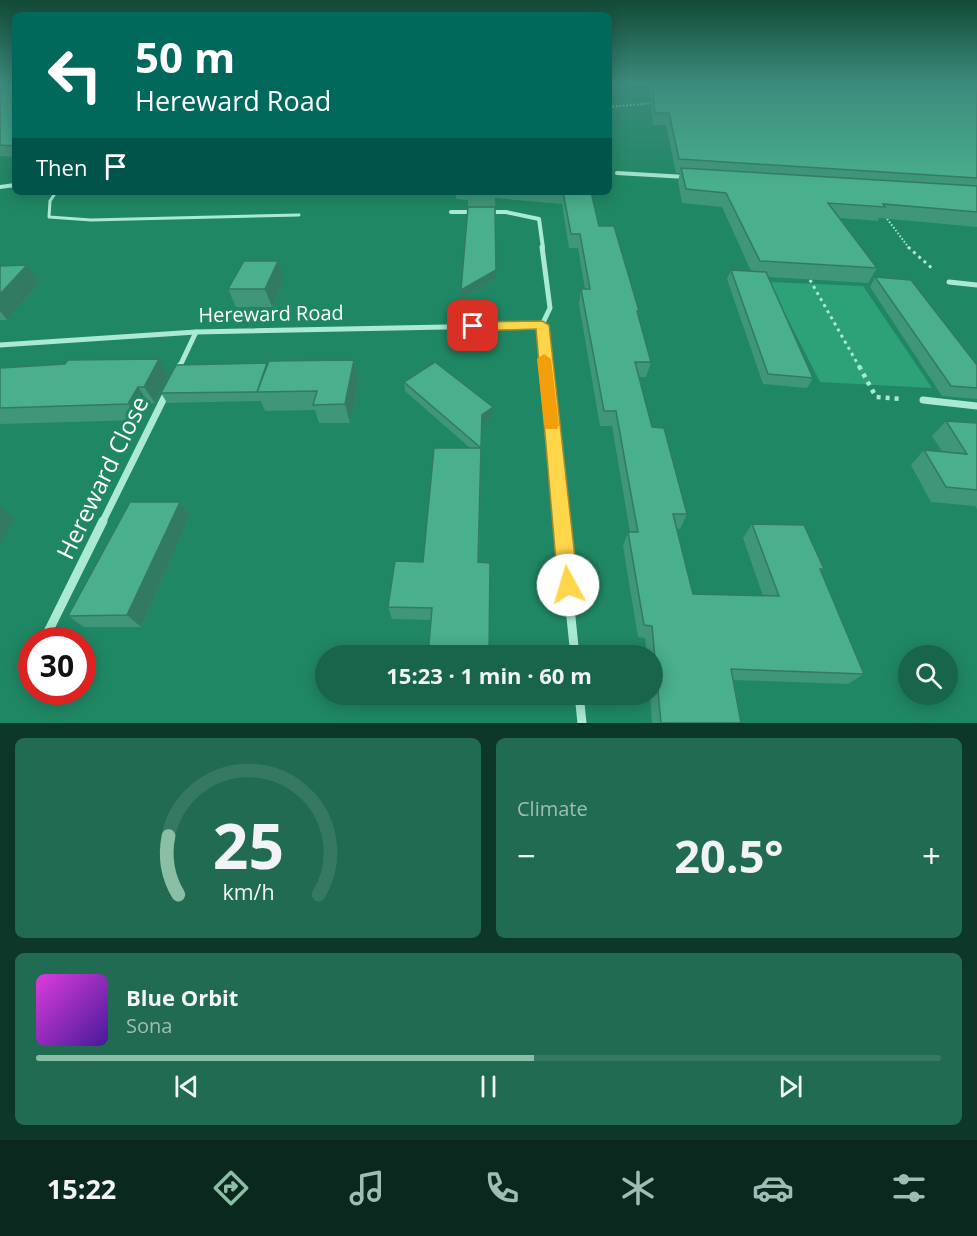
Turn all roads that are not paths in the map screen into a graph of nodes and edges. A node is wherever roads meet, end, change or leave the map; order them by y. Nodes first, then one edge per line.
1 (617, 173) dead end
2 (694, 177) edge
3 (54, 195) edge
4 (451, 212) dead end
5 (299, 215) dead end
6 (949, 282) road end
7 (977, 285) edge
8 (542, 325) junction
9 (196, 332) junction
10 (0, 345) edge
11 (923, 400) road end
12 (977, 405) edge
13 (50, 627) edge
14 (574, 645) edge
15 (580, 705) edge
16 (582, 723) edge

1 - 2 street
3 - 5 lane
4 - 8 street
6 - 7 street
8 - 9 street, Hereward Road
8 - 14 street
9 - 10 street, Hereward Road
9 - 13 street, Hereward Close
11 - 12 street
15 - 16 street

